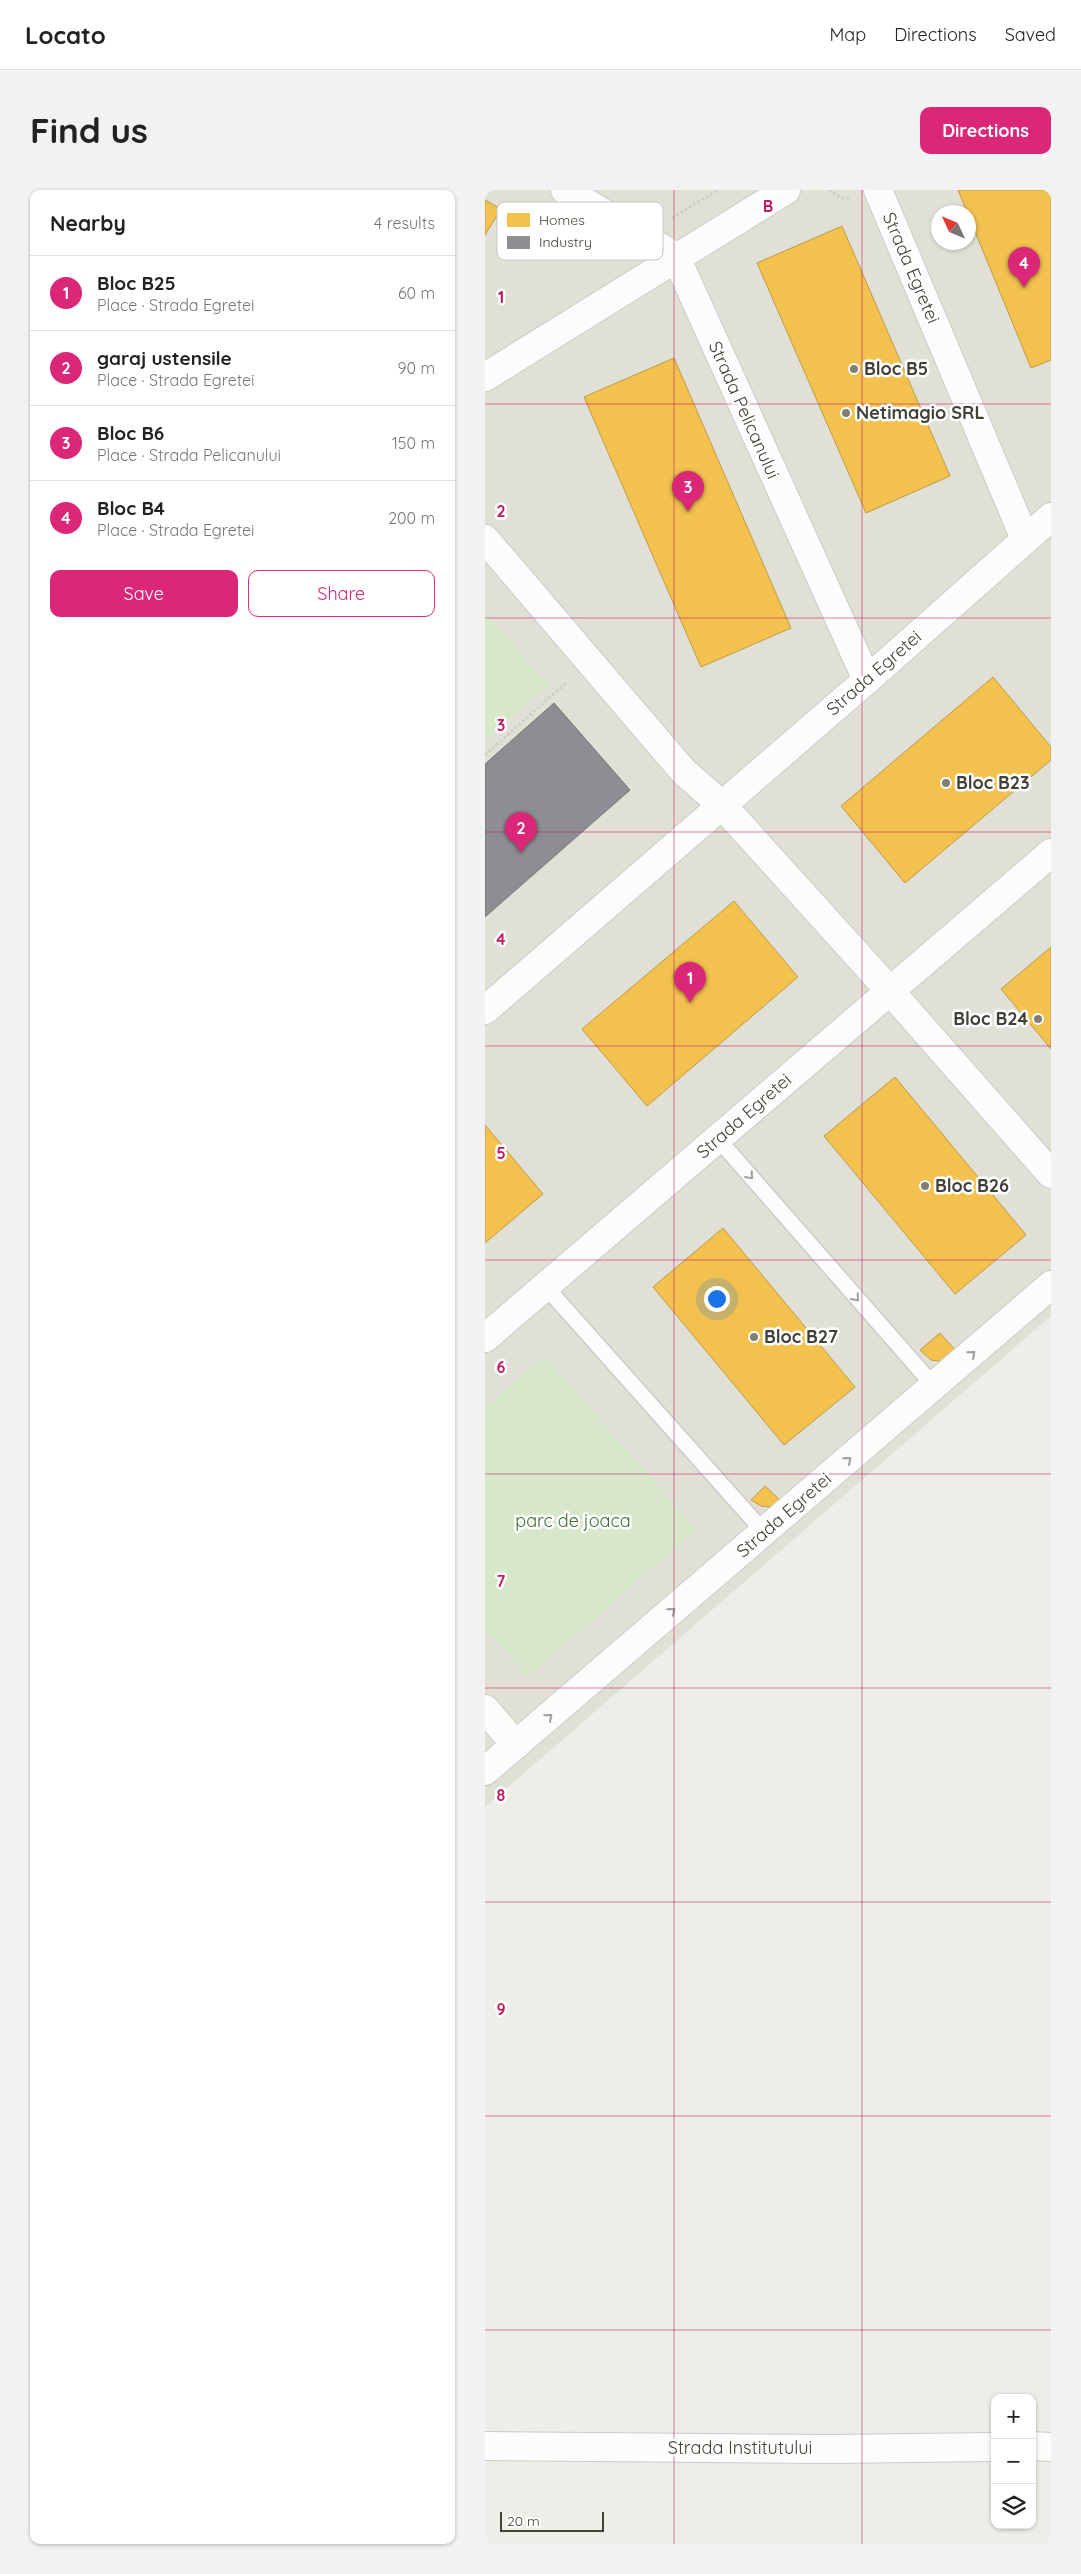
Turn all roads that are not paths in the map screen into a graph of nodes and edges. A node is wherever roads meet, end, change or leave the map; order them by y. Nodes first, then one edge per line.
1 (565, 190) edge
2 (787, 190) edge
3 (878, 190) edge
4 (585, 202) edge
5 (663, 250) edge
6 (676, 258) junction
7 (485, 377) edge
8 (1051, 517) edge
9 (485, 539) edge
10 (1025, 539) junction
11 (867, 680) junction
12 (722, 806) junction
13 (1051, 853) edge
14 (890, 991) junction
15 (485, 1010) edge
16 (717, 1139) junction
17 (1051, 1174) edge
18 (1051, 1285) edge
19 (545, 1286) junction
20 (485, 1338) edge
21 (933, 1386) junction
22 (764, 1532) junction
23 (485, 1709) edge
24 (516, 1745) junction
25 (485, 1771) edge
26 (485, 2446) edge
27 (1036, 2446) edge
28 (991, 2447) edge
29 (1051, 2447) edge

1 - 4 street
2 - 6 street
3 - 10 street, Strada Egretei
5 - 6 street
6 - 7 street
6 - 11 street, Strada Pelicanului
8 - 10 street, Strada Egretei
9 - 12 street
10 - 11 street, Strada Egretei
11 - 12 street, Strada Egretei
12 - 14 street
12 - 15 street, Strada Egretei
13 - 14 street, Strada Egretei
14 - 16 street, Strada Egretei
14 - 17 street
16 - 19 street, Strada Egretei
16 -> 21 lane
21 -> 18 street, Strada Egretei
19 - 20 street, Strada Egretei
19 - 22 lane
22 -> 21 street, Strada Egretei
24 -> 22 street, Strada Egretei
23 - 24 street
24 - 25 street, Strada Egretei
26 - 28 street, Strada Institutului
27 - 29 street

